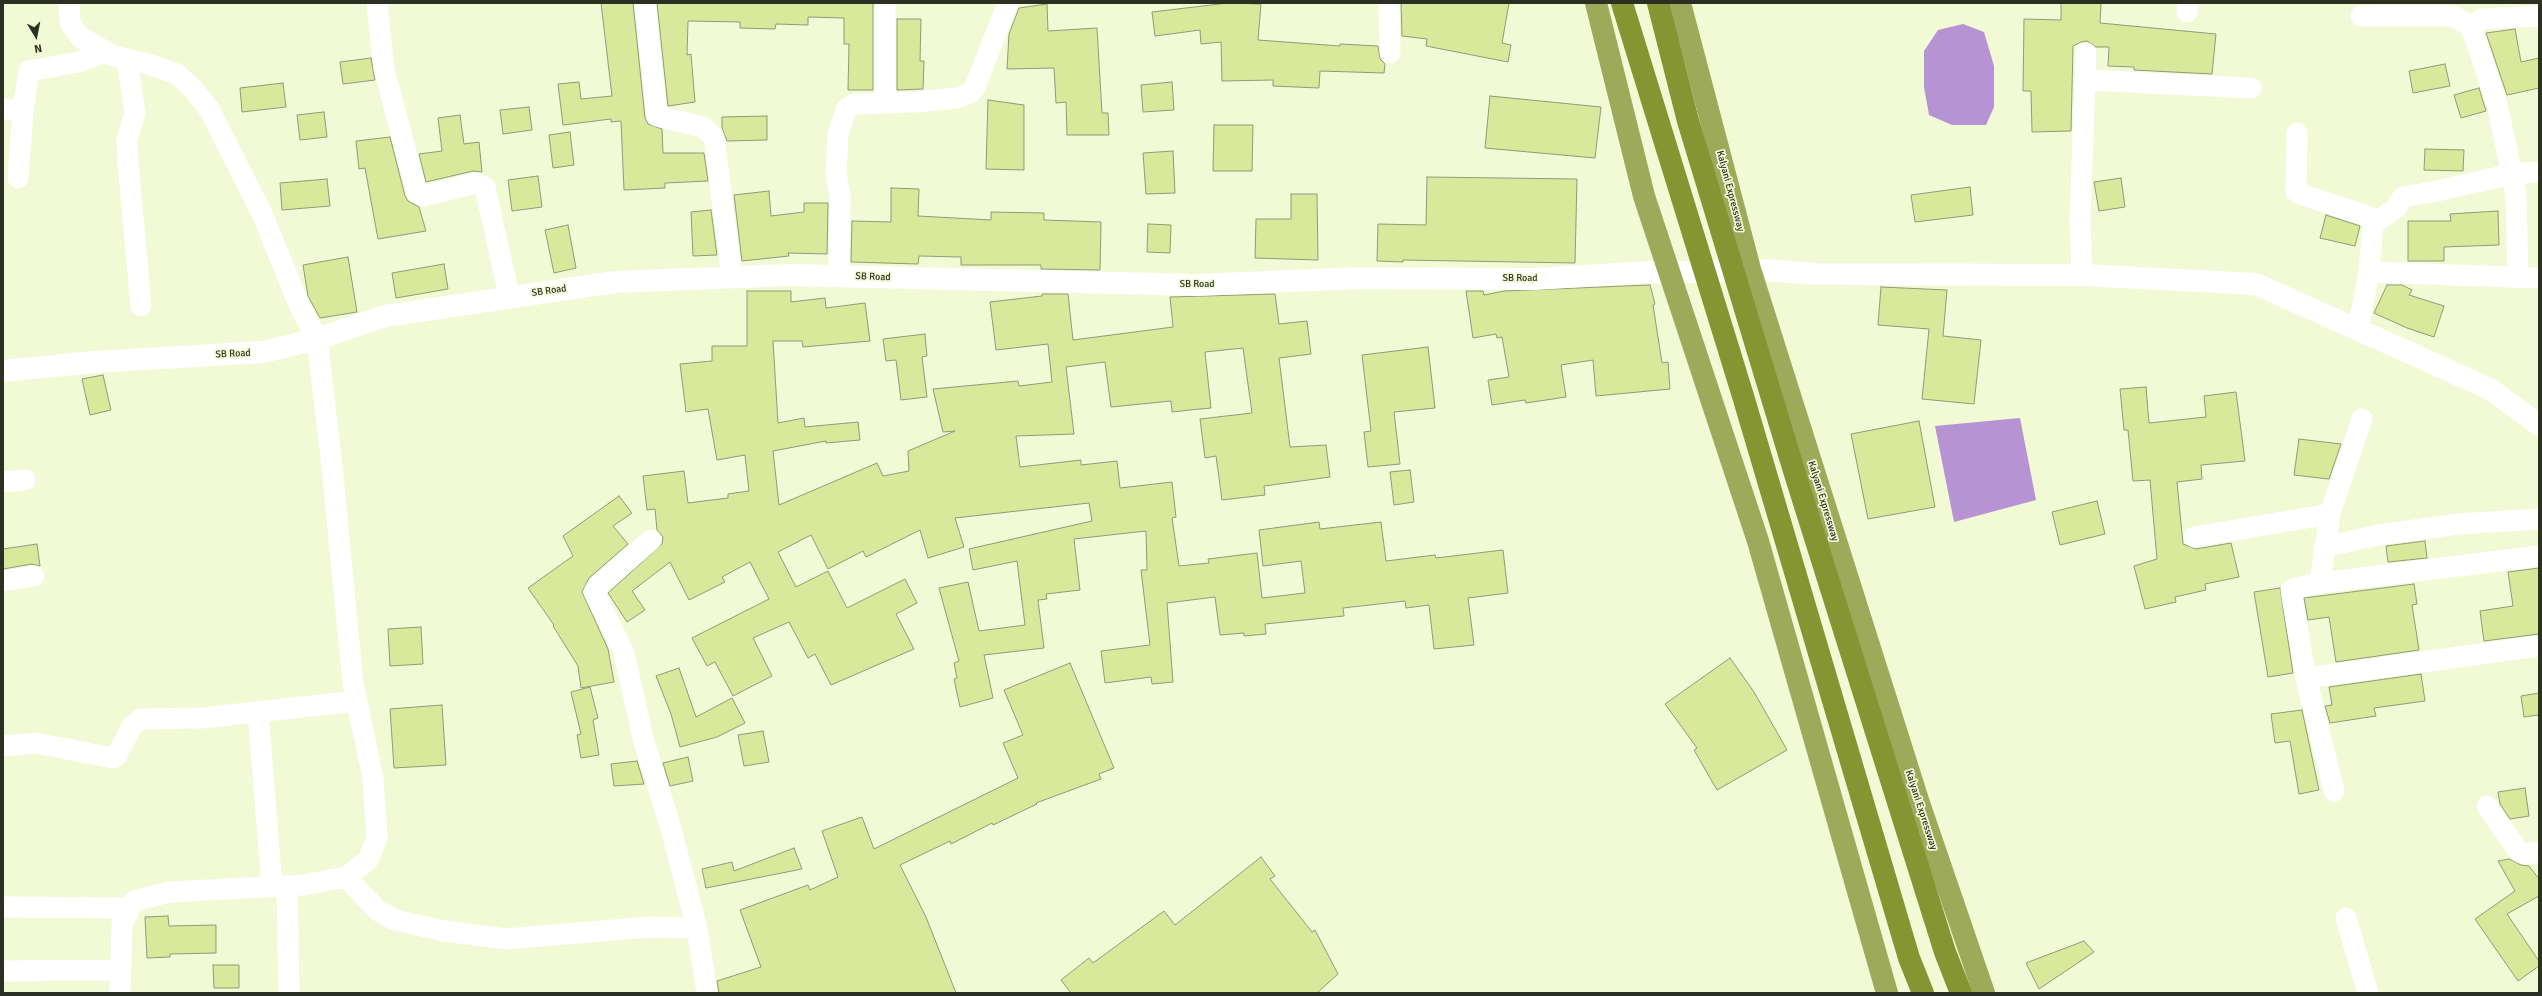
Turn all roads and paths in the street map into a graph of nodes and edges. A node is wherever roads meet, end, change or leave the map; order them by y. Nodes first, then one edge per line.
1 (69, 3) edge
2 (376, 3) edge
3 (645, 3) edge
4 (886, 3) edge
5 (1008, 3) edge
6 (1389, 3) edge
7 (1596, 3) edge
8 (1622, 3) edge
9 (1658, 3) edge
10 (1680, 3) edge
11 (2361, 16) dead end
12 (2539, 16) edge
13 (2471, 26) junction
14 (106, 52) junction
15 (1390, 53) dead end
16 (2086, 53) dead end
17 (127, 60) junction
18 (2086, 80) junction
19 (2251, 88) dead end
20 (886, 102) junction
21 (13, 110) edge
22 (2297, 133) dead end
23 (2539, 172) edge
24 (2512, 174) junction
25 (18, 178) dead end
26 (2373, 224) junction
27 (1750, 269) junction
28 (2368, 272) junction
29 (1669, 273) junction
30 (2082, 275) junction
31 (839, 276) junction
32 (732, 277) junction
33 (2518, 278) junction
34 (2539, 278) edge
35 (509, 296) junction
36 (141, 306) dead end
37 (2358, 330) junction
38 (316, 339) junction
39 (3, 371) edge
40 (2362, 419) dead end
41 (2539, 426) edge
42 (25, 480) dead end
43 (3, 482) edge
44 (2330, 514) junction
45 (2539, 519) edge
46 (2194, 537) dead end
47 (651, 540) dead end
48 (2324, 547) junction
49 (2539, 556) edge
50 (34, 576) dead end
51 (3, 581) edge
52 (2320, 583) junction
53 (2539, 646) edge
54 (2306, 678) junction
55 (356, 701) junction
56 (258, 712) junction
57 (3, 746) edge
58 (2334, 791) dead end
59 (2488, 806) dead end
60 (2539, 852) edge
61 (346, 877) junction
62 (279, 886) junction
63 (3, 907) edge
64 (130, 908) junction
65 (2346, 918) dead end
66 (697, 928) junction
67 (121, 970) junction
68 (3, 971) edge
69 (120, 993) edge
70 (289, 993) edge
71 (707, 993) edge
72 (1887, 993) edge
73 (1923, 993) edge
74 (1961, 993) edge
75 (1984, 993) edge
76 (2368, 993) edge

1 - 14 street
2 - 35 street
3 - 32 street
4 - 20 street
5 - 20 street
6 - 15 street
7 - 29 highway
8 - 73 highway
9 - 74 highway
10 - 27 highway, Kalyani Expressway
11 - 13 street
12 - 13 street
13 - 24 street
14 - 17 street
14 - 21 street
16 - 18 street
17 - 36 street
17 - 38 street
18 - 19 street
18 - 30 street
20 - 31 street
21 - 25 street
22 - 26 street
23 - 24 street
24 - 26 street
24 - 33 street
26 - 28 street
27 - 29 street, SB Road
27 - 30 street, SB Road
27 - 75 highway, Kalyani Expressway
28 - 33 street
28 - 37 street
29 - 31 street, SB Road
29 - 72 highway
30 - 37 street, SB Road
31 - 32 street, SB Road
32 - 35 street, SB Road
33 - 34 street
35 - 38 street, SB Road
37 - 41 street, SB Road
38 - 39 street, SB Road
38 - 55 street
40 - 44 street
42 - 43 street
44 - 46 street
44 - 48 street
45 - 48 street
47 - 66 street
48 - 52 street
49 - 52 street
50 - 51 street
52 - 54 street
53 - 54 street
54 - 58 street
55 - 56 street
55 - 61 street
56 - 57 street
56 - 62 street
59 - 60 street
61 - 62 street
61 - 66 street
62 - 64 street
62 - 70 street
63 - 64 street
64 - 67 street
65 - 76 street
66 - 71 street
67 - 68 street
67 - 69 street

